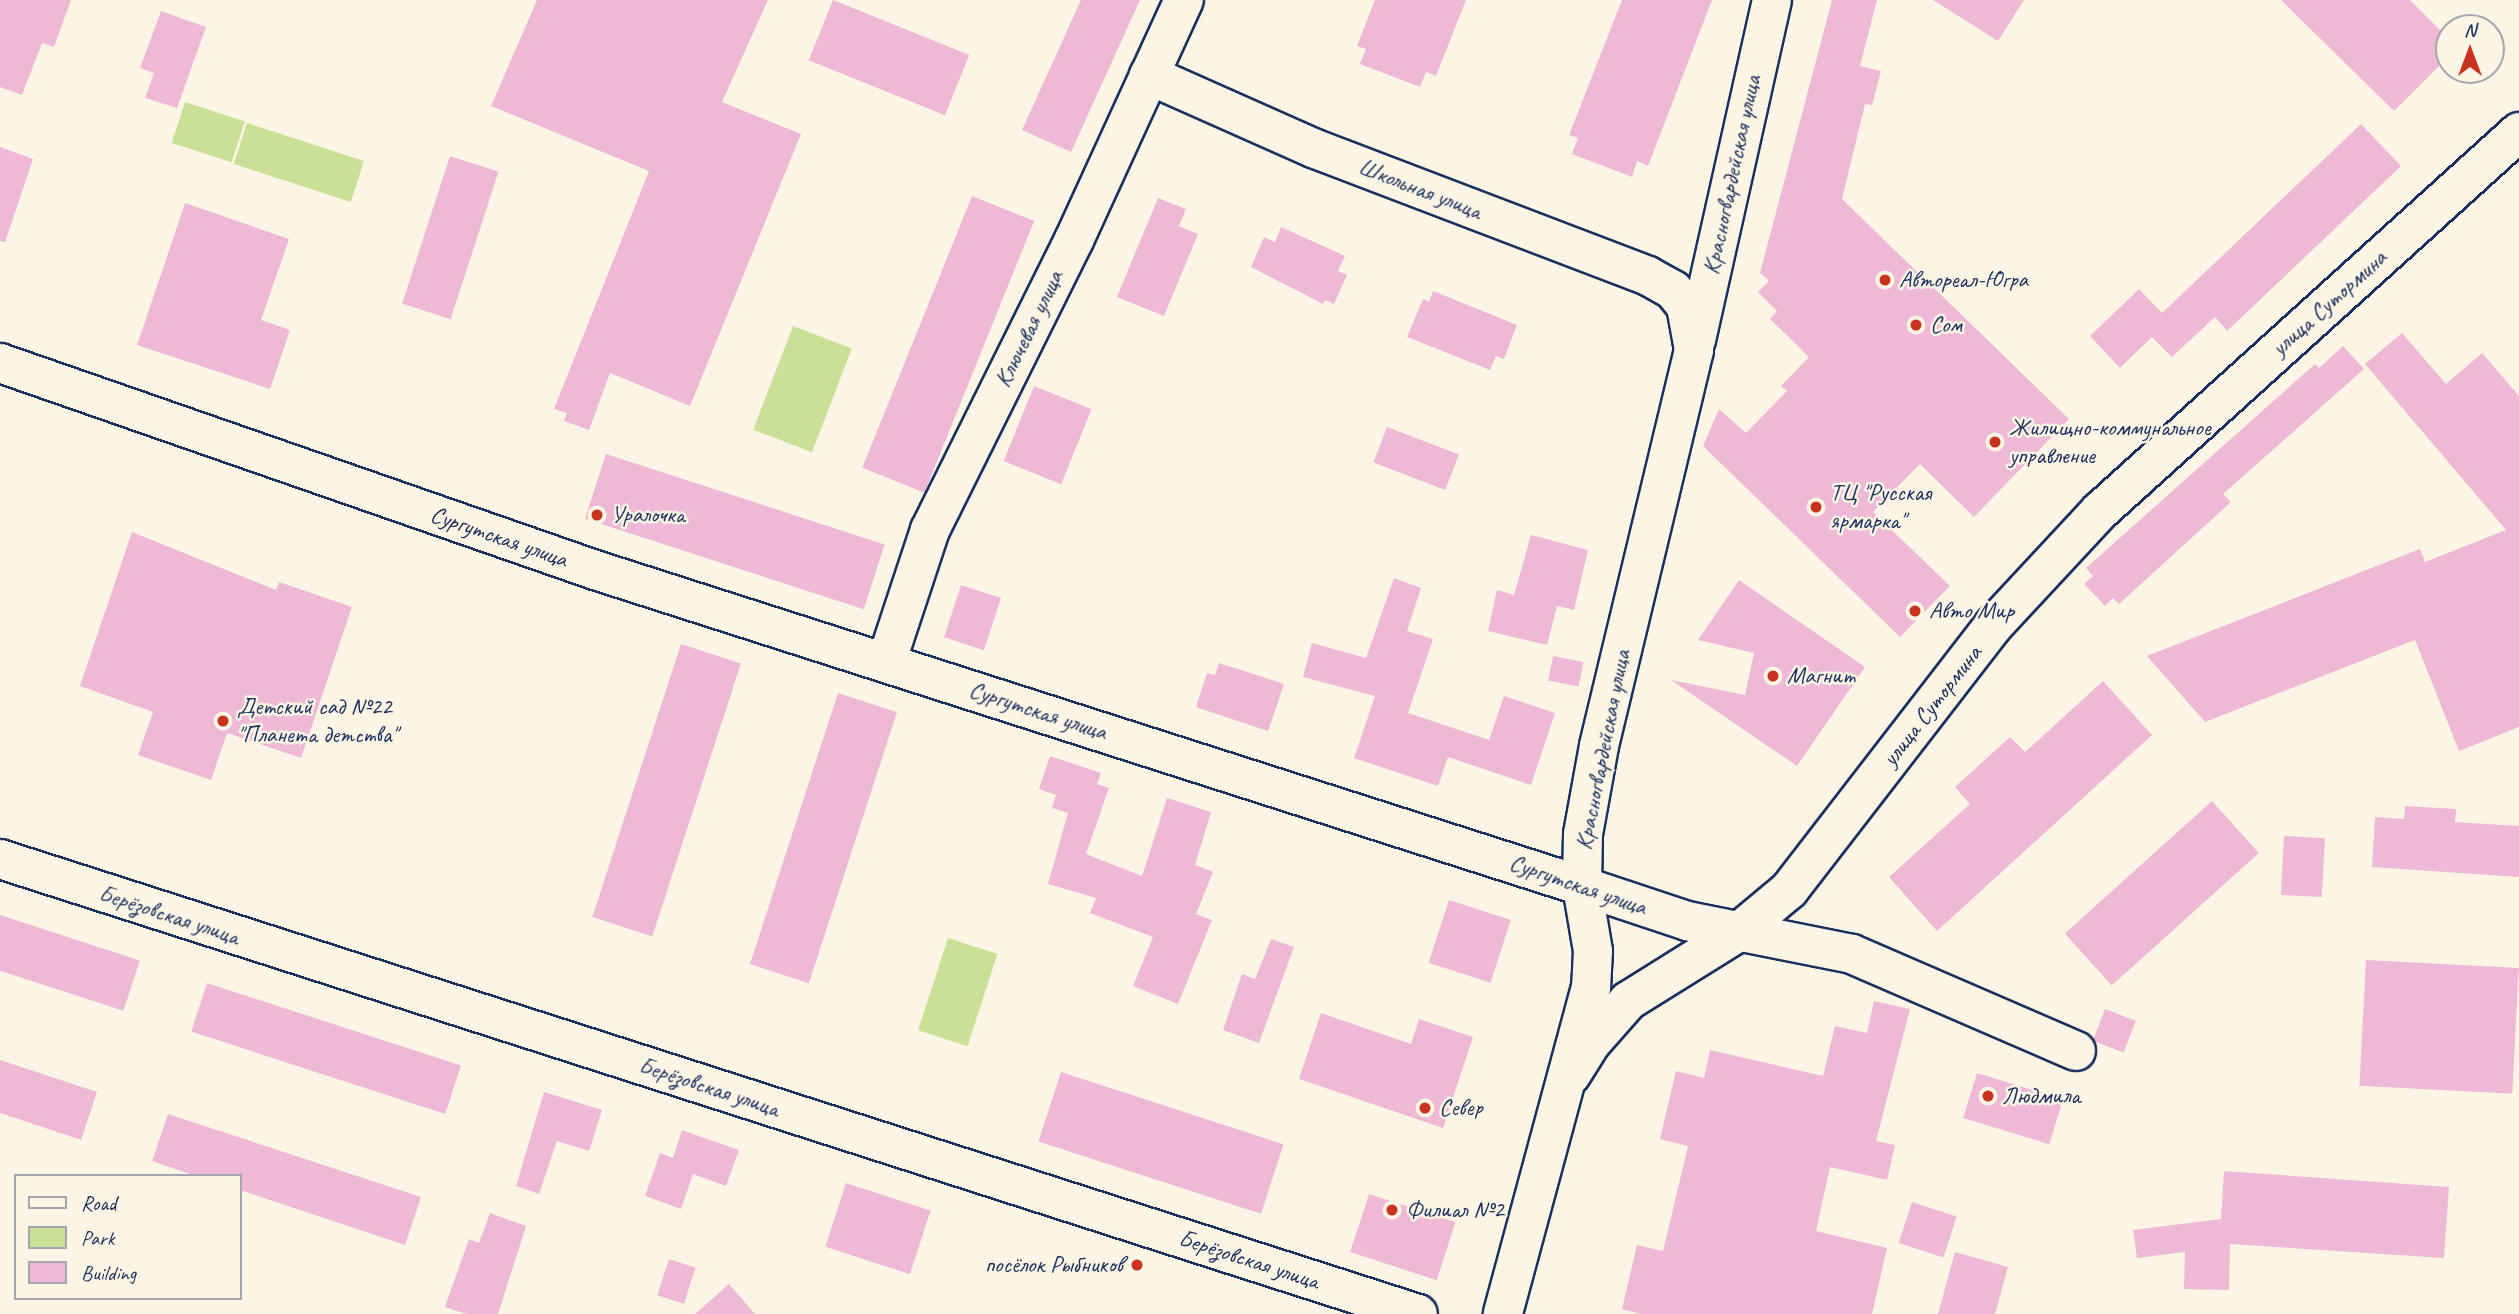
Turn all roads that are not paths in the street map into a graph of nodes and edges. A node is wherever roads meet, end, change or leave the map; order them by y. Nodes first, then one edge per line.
1 (1184, 0) edge
2 (1772, 0) edge
3 (1149, 75) junction
4 (2519, 132) edge
5 (1686, 306) joint
6 (1694, 350) junction
7 (0, 363) edge
8 (886, 663) junction
9 (0, 859) edge
10 (1582, 886) junction
11 (1740, 931) junction
12 (2076, 1051) dead end
13 (1568, 1080) junction
14 (1418, 1314) edge
15 (1503, 1314) edge

1 - 3 street, Ключевая улица
2 - 6 street, Красногвардейская улица
3 - 5 street, Школьная улица
3 - 8 street, Ключевая улица
4 - 11 street, улица Сутормина
5 - 6 street, Красногвардейская улица
6 - 10 street, Красногвардейская улица
7 - 8 street, Сургутская улица
8 - 10 street, Сургутская улица
9 - 14 street, Берёзовская улица
10 - 11 street, Сургутская улица
10 - 13 street, Красногвардейская улица
11 - 12 street, Сургутская улица
11 - 13 street, улица Сутормина
13 - 15 street, Красногвардейская улица

